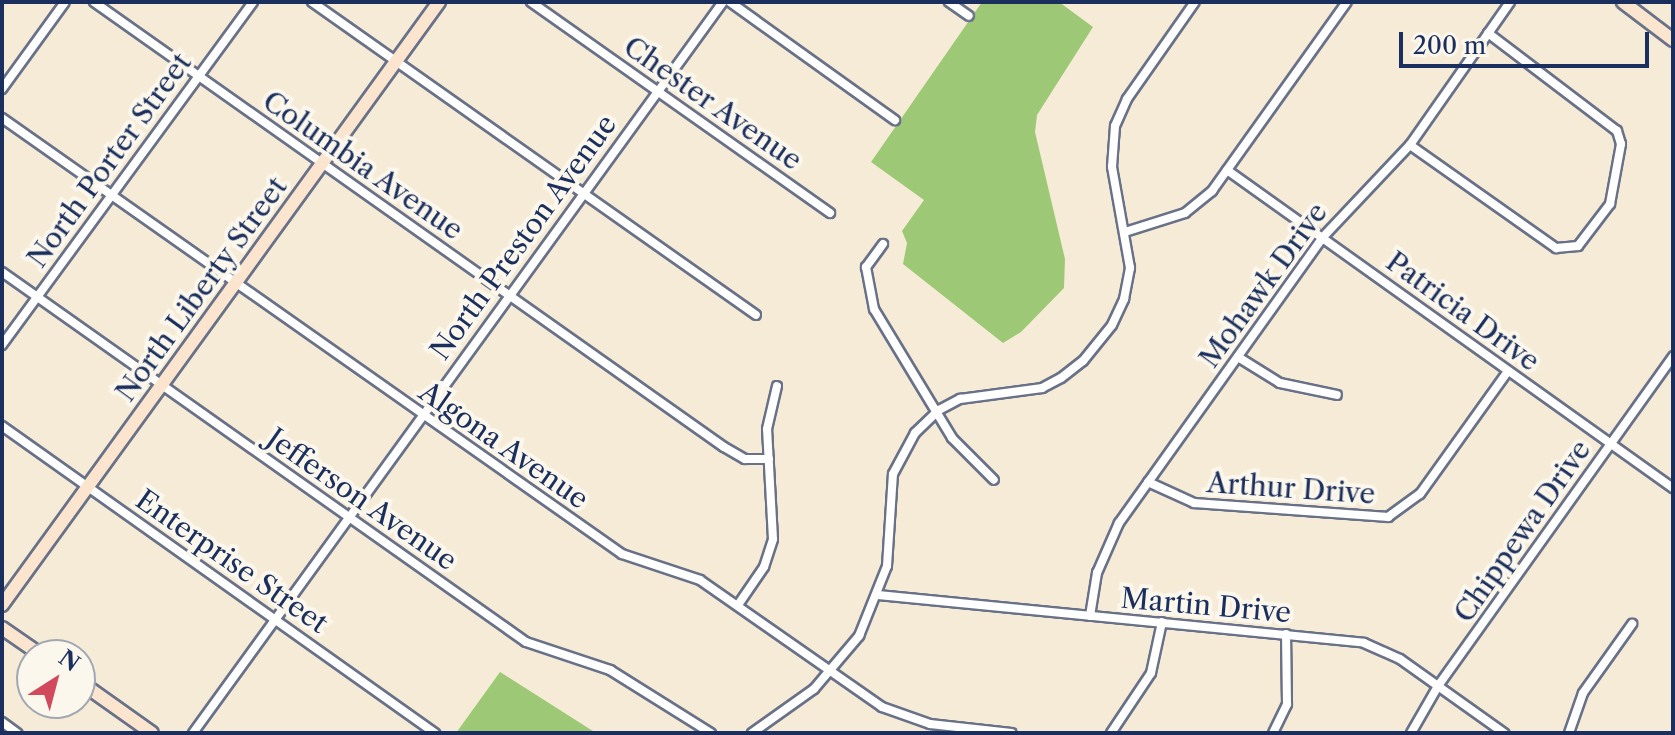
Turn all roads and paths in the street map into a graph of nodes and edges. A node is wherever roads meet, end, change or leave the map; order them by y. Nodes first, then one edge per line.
1 (65, 2) edge
2 (94, 2) edge
3 (253, 2) edge
4 (312, 2) edge
5 (439, 2) edge
6 (531, 2) edge
7 (723, 2) edge
8 (730, 2) edge
9 (949, 2) edge
10 (1194, 2) edge
11 (1347, 2) edge
12 (1510, 2) edge
13 (1624, 2) edge
14 (969, 16) dead end
15 (1488, 33) junction
16 (1673, 40) edge
17 (395, 61) junction
18 (199, 75) junction
19 (2, 89) edge
20 (658, 91) junction
21 (2, 118) edge
22 (895, 120) dead end
23 (1410, 145) junction
24 (323, 163) junction
25 (1227, 170) junction
26 (583, 192) junction
27 (111, 194) junction
28 (830, 213) dead end
29 (1125, 232) junction
30 (1322, 238) junction
31 (883, 244) dead end
32 (2, 272) edge
33 (235, 282) junction
34 (509, 294) junction
35 (37, 296) junction
36 (756, 315) dead end
37 (2, 345) edge
38 (1673, 356) edge
39 (1238, 357) junction
40 (1508, 371) junction
41 (161, 384) junction
42 (777, 386) dead end
43 (1337, 395) dead end
44 (937, 412) junction
45 (422, 414) junction
46 (2, 426) edge
47 (1611, 444) junction
48 (769, 459) junction
49 (994, 480) dead end
50 (1148, 482) junction
51 (88, 486) junction
52 (1673, 488) edge
53 (348, 516) junction
54 (878, 595) junction
55 (2, 605) edge
56 (738, 605) junction
57 (1090, 616) junction
58 (275, 618) junction
59 (1162, 622) junction
60 (1632, 624) dead end
61 (1286, 634) junction
62 (831, 671) junction
63 (1438, 686) junction
64 (96, 693) edge
65 (2, 722) edge
66 (17, 733) edge
67 (152, 733) edge
68 (193, 733) edge
69 (435, 733) edge
70 (711, 733) edge
71 (752, 733) edge
72 (1012, 733) edge
73 (1111, 733) edge
74 (1273, 733) edge
75 (1411, 733) edge
76 (1504, 733) edge
77 (1569, 733) edge

1 - 19 street
2 - 18 street, Columbia Avenue
3 - 18 street, North Porter Street
4 - 17 street
5 - 17 main road, North Liberty Street
6 - 20 street, Chester Avenue
7 - 20 street, North Preston Avenue
8 - 22 street
9 - 14 street
10 - 29 street
11 - 25 street
12 - 15 street, Mohawk Drive
13 - 16 main road
15 - 23 street, Mohawk Drive
15 - 23 street
17 - 24 main road, North Liberty Street
17 - 26 street
18 - 24 street, Columbia Avenue
18 - 27 street, North Porter Street
20 - 26 street, North Preston Avenue
20 - 28 street, Chester Avenue
21 - 27 street, Algona Avenue
23 - 30 street, Mohawk Drive
24 - 33 main road, North Liberty Street
24 - 34 street, Columbia Avenue
25 - 29 street
25 - 30 street, Patricia Drive
26 - 34 street, North Preston Avenue
26 - 36 street
27 - 33 street, Algona Avenue
27 - 35 street, North Porter Street
29 - 44 street
30 - 39 street, Mohawk Drive
30 - 40 street, Patricia Drive
31 - 44 street
32 - 35 street, Jefferson Avenue
33 - 41 main road, North Liberty Street
33 - 45 street, Algona Avenue
34 - 45 street, North Preston Avenue
34 - 48 street, Columbia Avenue
35 - 37 street, North Porter Street
35 - 41 street, Jefferson Avenue
38 - 47 street, Chippewa Drive
39 - 43 street
39 - 50 street, Mohawk Drive
40 - 47 street, Patricia Drive
40 - 50 street, Arthur Drive
41 - 51 main road, North Liberty Street
41 - 53 street, Jefferson Avenue
42 - 48 street
44 - 49 street
44 - 54 street
45 - 53 street, North Preston Avenue
45 - 56 street, Algona Avenue
46 - 51 street, Enterprise Street
47 - 52 street, Patricia Drive
47 - 63 street, Chippewa Drive
48 - 56 street
50 - 57 street, Mohawk Drive
51 - 55 main road, North Liberty Street
51 - 58 street, Enterprise Street
53 - 58 street, North Preston Avenue
53 - 70 street, Jefferson Avenue
54 - 57 street, Martin Drive
54 - 62 street
56 - 62 street, Algona Avenue
57 - 59 street, Martin Drive
58 - 68 street, North Preston Avenue
58 - 69 street, Enterprise Street
59 - 61 street, Martin Drive
59 - 73 street
60 - 77 street
61 - 63 street, Martin Drive
61 - 74 street
62 - 71 street
62 - 72 street, Algona Avenue
63 - 75 street, Chippewa Drive
63 - 76 street, Martin Drive
64 - 67 main road
65 - 66 street

